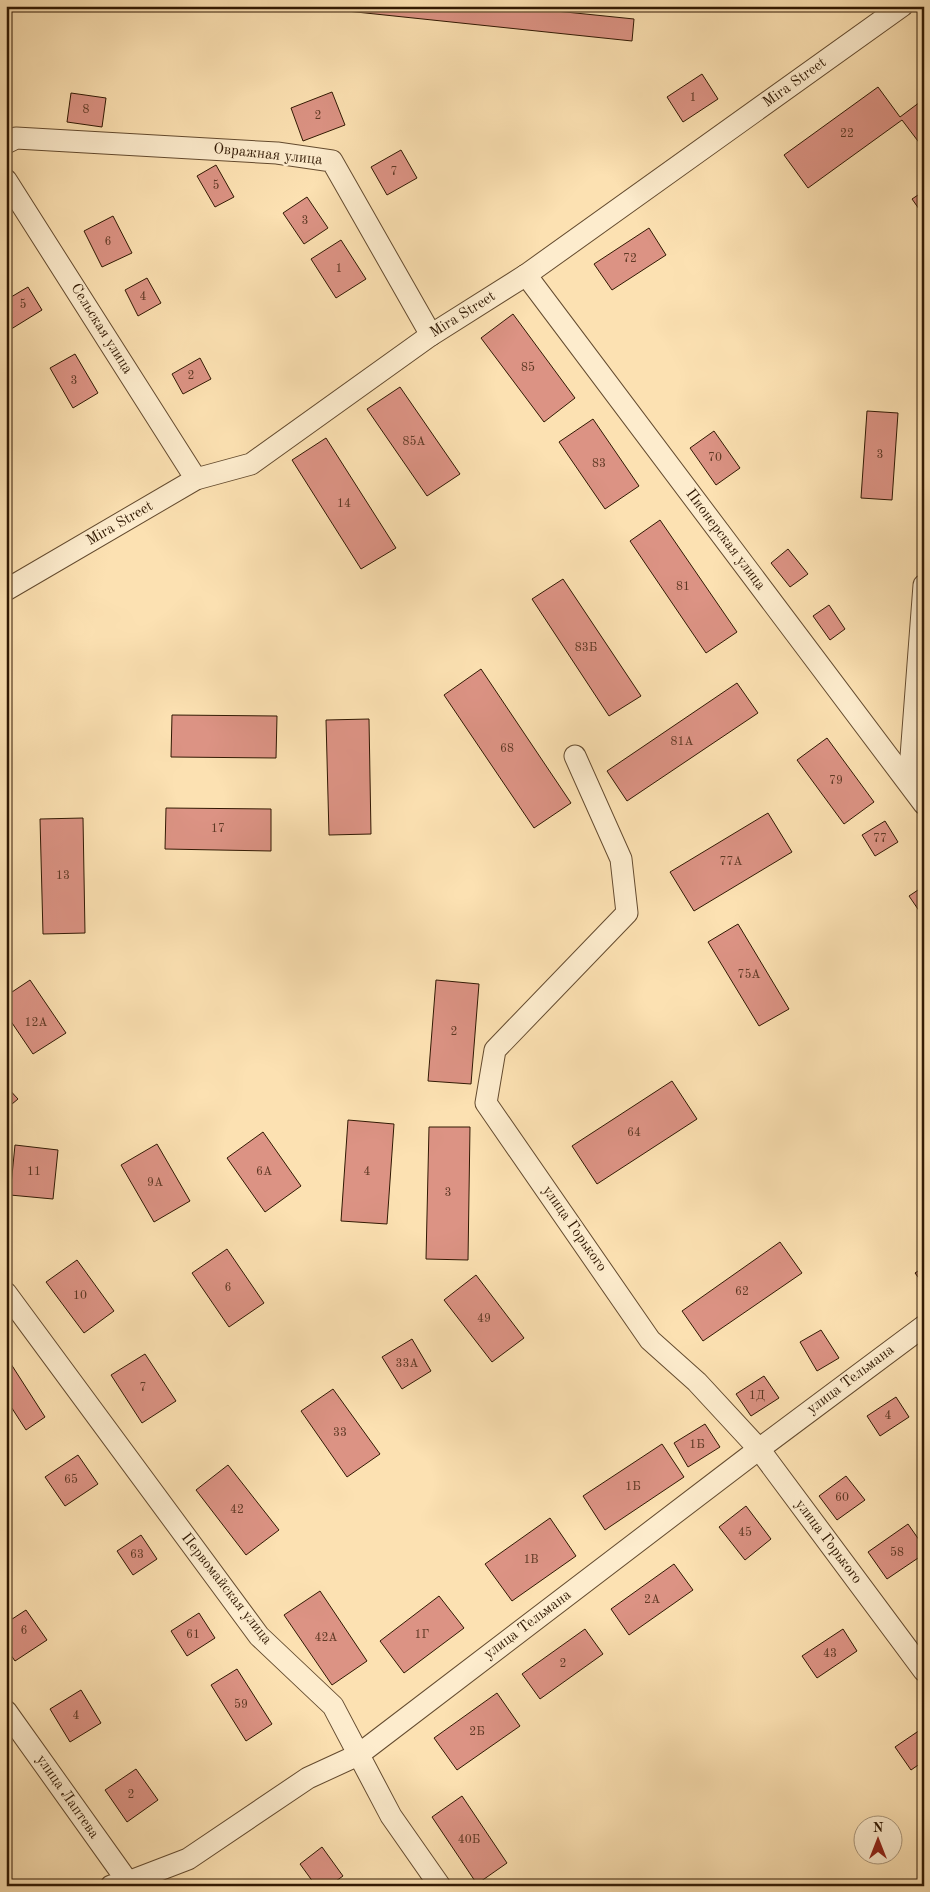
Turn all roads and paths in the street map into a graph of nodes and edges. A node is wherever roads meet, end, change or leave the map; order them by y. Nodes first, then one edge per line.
1 (902, 6) edge
2 (6, 143) edge
3 (6, 180) edge
4 (526, 275) junction
5 (432, 335) junction
6 (196, 479) junction
7 (924, 585) edge
8 (6, 590) edge
9 (575, 756) dead end
10 (909, 783) junction
11 (924, 804) edge
12 (6, 1293) edge
13 (924, 1326) edge
14 (759, 1449) junction
15 (924, 1671) edge
16 (6, 1711) edge
17 (358, 1755) junction
18 (122, 1885) edge
19 (440, 1886) edge

1 - 4 street, Mira Street
2 - 5 street, Овражная улица
3 - 6 street, Сельская улица
4 - 5 street, Mira Street
4 - 10 street, Пионерская улица
5 - 6 street, Mira Street
6 - 8 street, Mira Street
7 - 10 street
9 - 14 street, улица Горького
10 - 11 street, Пионерская улица
12 - 17 street, Первомайская улица
13 - 14 street, улица Тельмана
14 - 15 street, улица Горького
14 - 17 street, улица Тельмана
16 - 18 street, улица Лаптева
17 - 18 street, улица Тельмана
17 - 19 street, Первомайская улица

